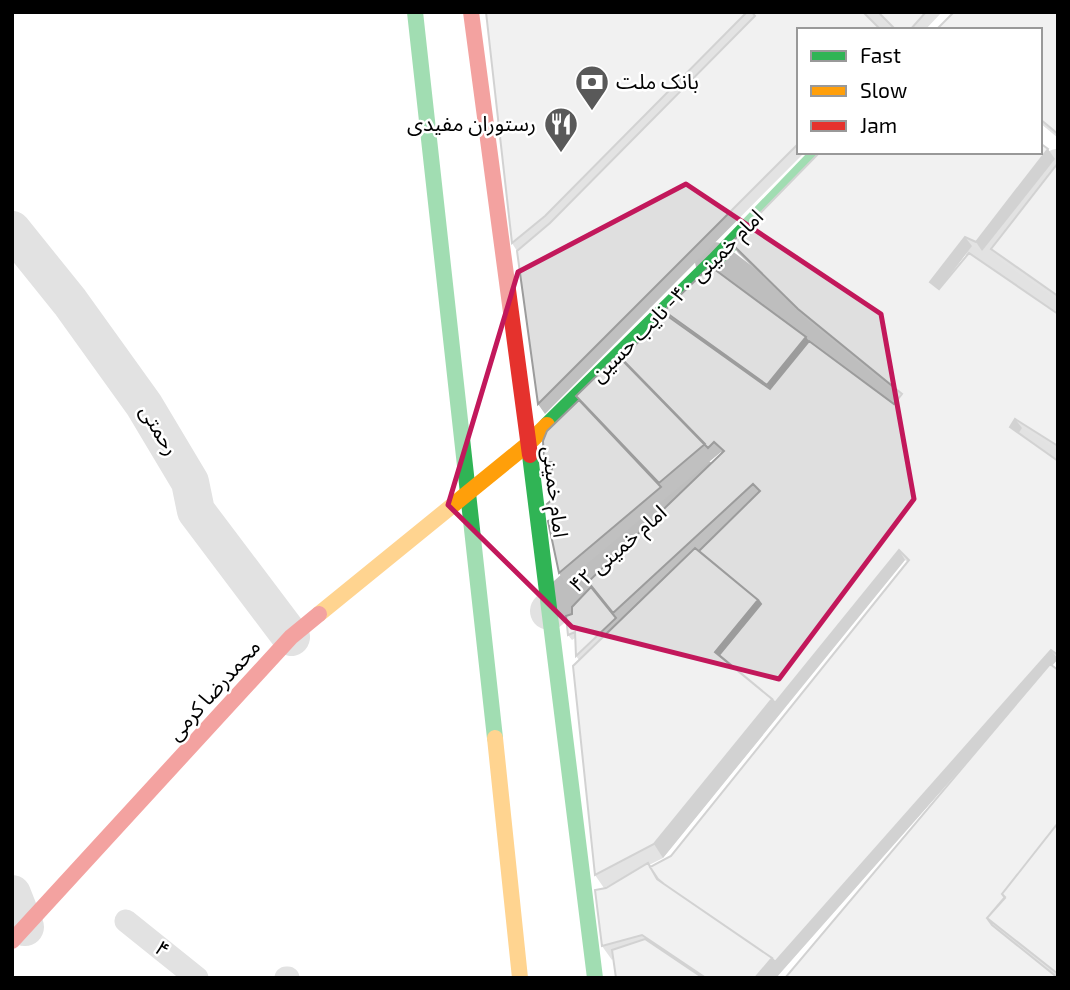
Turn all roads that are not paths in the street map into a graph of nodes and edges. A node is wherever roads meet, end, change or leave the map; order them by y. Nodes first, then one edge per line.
1 (415, 12) edge
2 (471, 12) edge
3 (867, 12) edge
4 (883, 28) edge
5 (817, 154) edge
6 (1058, 168) edge
7 (12, 230) edge
8 (984, 260) junction
9 (715, 261) junction
10 (953, 283) edge
11 (1058, 311) edge
12 (899, 402) edge
13 (1021, 437) edge
14 (528, 444) junction
15 (719, 460) edge
16 (1058, 461) edge
17 (469, 491) junction
18 (549, 611) junction
19 (291, 637) junction
20 (589, 663) edge
21 (559, 691) junction
22 (17, 921) edge
23 (127, 921) dead end
24 (197, 978) edge
25 (520, 978) edge
26 (595, 978) edge

1 - 17 main road
2 - 14 main road, امام خمینی
3 - 4 street
5 - 9 main road, امام خمینی ۴۰- نایب حسین
6 - 8 street
7 - 19 street, رحمتی
8 - 10 street
8 - 11 street
9 - 12 street
9 - 14 main road, امام خمینی ۴۰- نایب حسین
13 - 16 street
14 - 17 main road, امام خمینی ۴۰- نایب حسین
14 - 18 main road, امام خمینی
15 - 18 street, امام خمینی ۴۲
17 - 19 main road, محمدرضا کرمی
17 - 25 main road
18 - 21 main road, امام خمینی
19 - 22 main road, محمدرضا کرمی
20 - 21 street
21 - 26 main road, امام خمینی
23 - 24 lane, ۴

